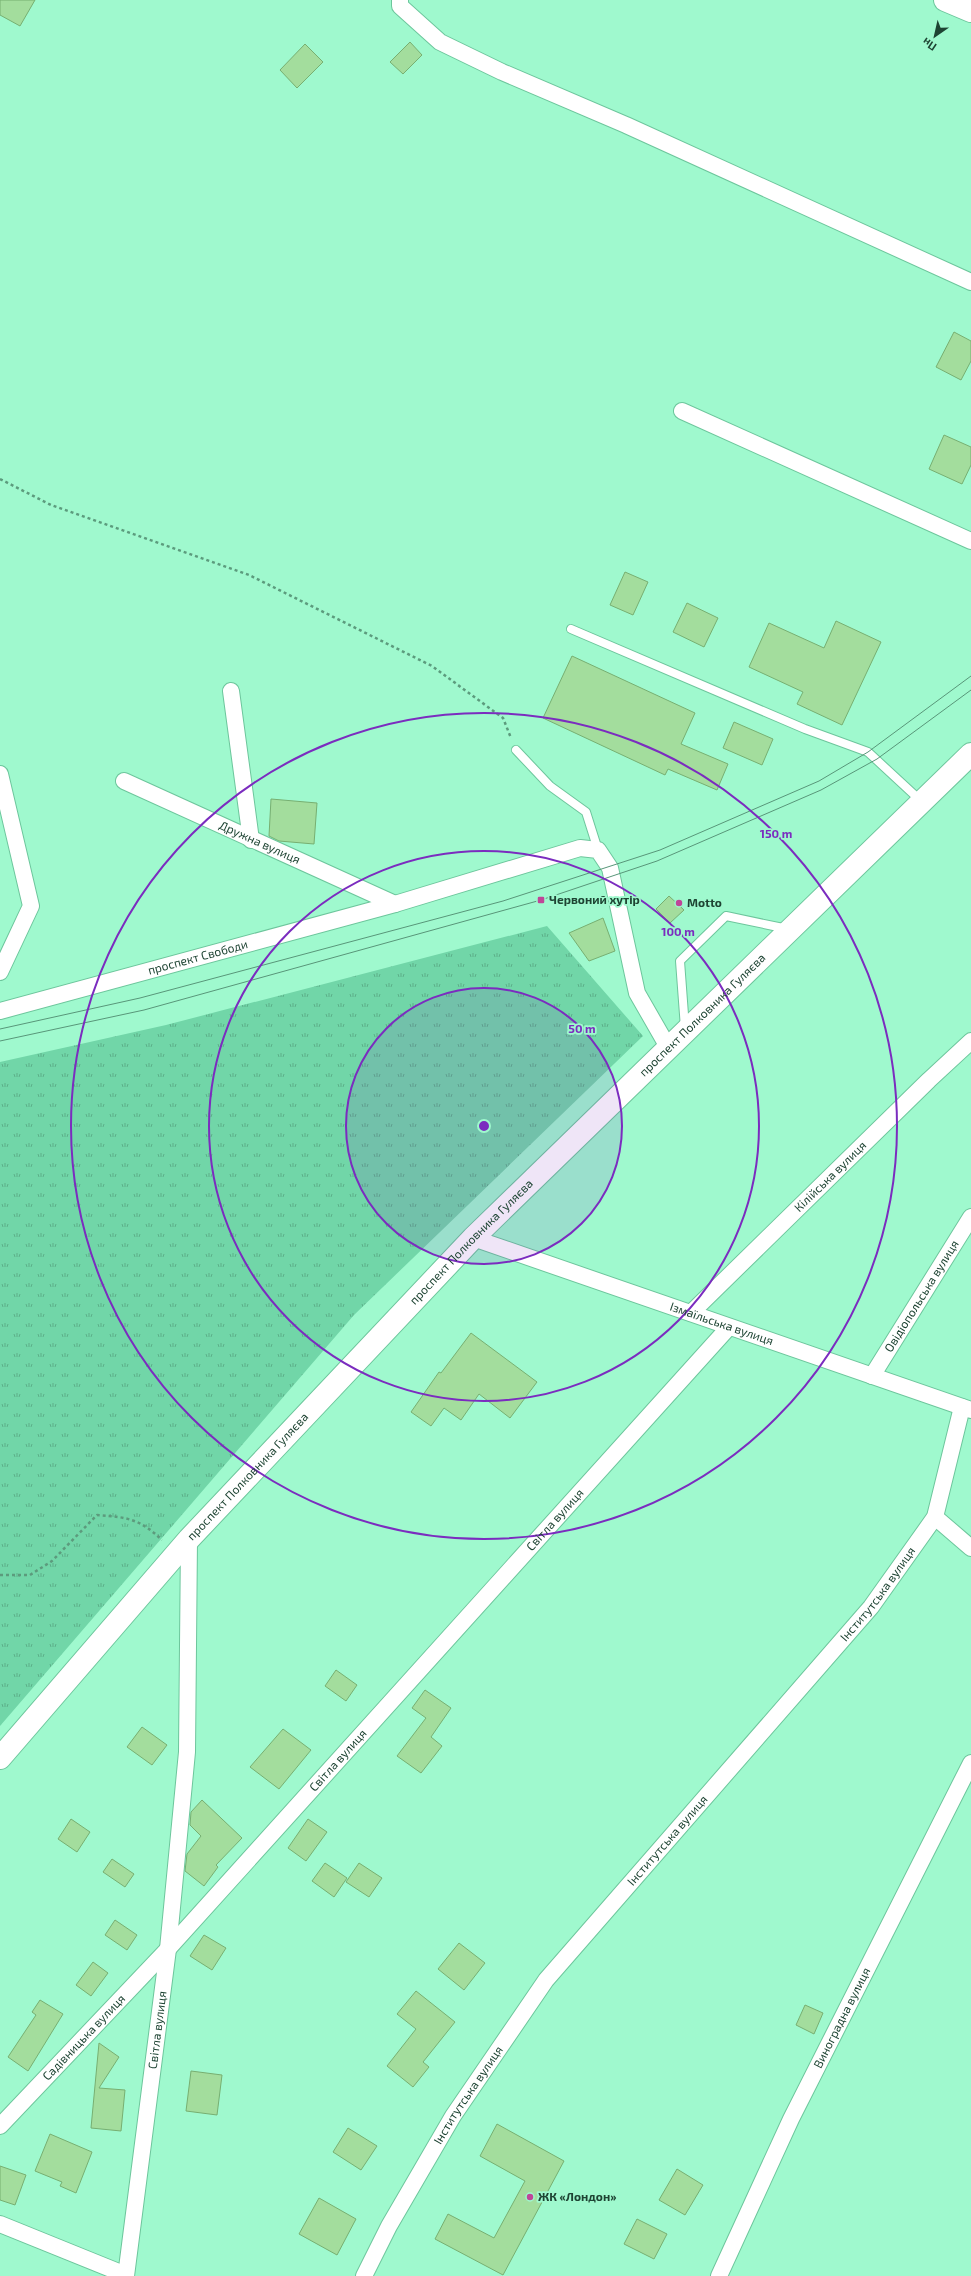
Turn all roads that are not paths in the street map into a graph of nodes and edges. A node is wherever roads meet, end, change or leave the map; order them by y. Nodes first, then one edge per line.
1 (400, 0) edge
2 (945, 0) edge
3 (971, 11) edge
4 (971, 282) edge
5 (682, 411) dead end
6 (971, 541) edge
7 (571, 629) dead end
8 (231, 691) dead end
9 (516, 750) road end
10 (971, 754) edge
11 (0, 774) edge
12 (124, 781) dead end
13 (921, 801) junction
14 (251, 840) junction
15 (598, 850) junction
16 (396, 904) junction
17 (789, 929) junction
18 (0, 972) edge
19 (0, 1011) edge
20 (686, 1030) junction
21 (971, 1041) edge
22 (668, 1047) junction
23 (971, 1217) edge
24 (473, 1238) junction
25 (691, 1314) junction
26 (729, 1327) junction
27 (872, 1376) junction
28 (966, 1409) edge
29 (935, 1517) junction
30 (183, 1547) junction
31 (971, 1548) edge
32 (0, 1758) edge
33 (971, 1763) edge
34 (168, 1949) junction
35 (0, 2126) edge
36 (0, 2224) edge
37 (126, 2276) edge
38 (364, 2276) edge
39 (719, 2276) edge

1 - 4 street
2 - 3 main road
5 - 6 street
7 - 13 lane
8 - 14 street
9 - 15 lane
10 - 13 main road, проспект Полковника Гуляєва
11 - 18 street
12 - 14 street, Дружна вулиця
13 - 17 main road, проспект Полковника Гуляєва
14 - 16 street, Дружна вулиця
15 - 16 street, проспект Свободи
15 - 22 street
16 - 19 street, проспект Свободи
17 - 20 main road, проспект Полковника Гуляєва
17 - 20 lane
20 - 22 main road, проспект Полковника Гуляєва
21 - 25 street, Кілійська вулиця
22 - 24 main road, проспект Полковника Гуляєва
23 - 27 street, Овідіопольська вулиця
24 - 25 street, Ізмаїльська вулиця
24 - 30 main road, проспект Полковника Гуляєва
25 - 26 street, Ізмаїльська вулиця
26 - 27 street, Ізмаїльська вулиця
26 - 34 street, Світла вулиця
27 - 28 street, Ізмаїльська вулиця
28 - 29 street, Інститутська вулиця
29 - 31 street
29 - 38 street, Інститутська вулиця
30 - 32 main road, проспект Полковника Гуляєва
30 - 34 street
33 - 39 street, Виноградна вулиця
34 - 35 street, Садівницька вулиця
34 - 37 street, Світла вулиця
36 - 37 street

